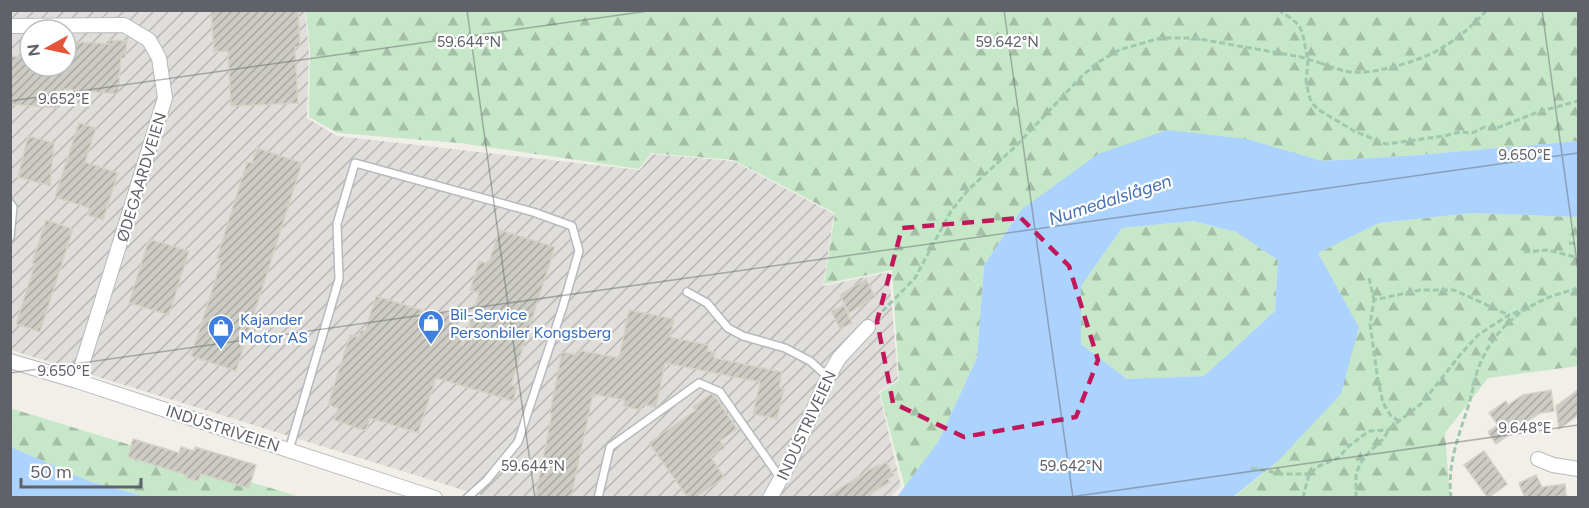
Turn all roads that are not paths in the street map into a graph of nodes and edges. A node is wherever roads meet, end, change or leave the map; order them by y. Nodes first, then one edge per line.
1 (10, 26) edge
2 (10, 203) edge
3 (10, 237) edge
4 (687, 292) dead end
5 (868, 327) road end
6 (10, 362) edge
7 (828, 377) junction
8 (77, 381) junction
9 (289, 450) junction
10 (1538, 459) dead end
11 (1578, 469) edge
12 (781, 479) junction
13 (435, 498) edge
14 (467, 498) edge
15 (598, 498) edge
16 (770, 498) edge

1 - 8 street, ØDEGAARDVEIEN
2 - 3 lane
4 - 7 lane
5 - 7 street, INDUSTRIVEIEN
6 - 8 street, INDUSTRIVEIEN
7 - 12 street, INDUSTRIVEIEN
8 - 9 street, INDUSTRIVEIEN
9 - 13 street, INDUSTRIVEIEN
9 - 14 lane
10 - 11 street
12 - 15 lane
12 - 16 street, INDUSTRIVEIEN

